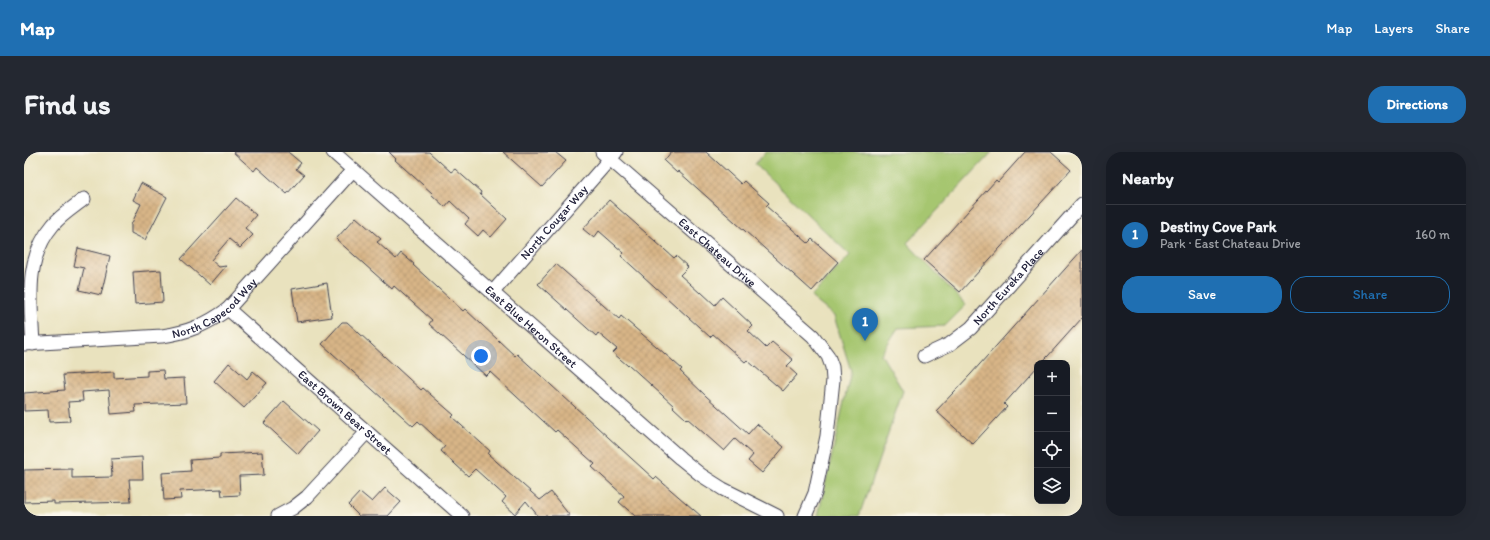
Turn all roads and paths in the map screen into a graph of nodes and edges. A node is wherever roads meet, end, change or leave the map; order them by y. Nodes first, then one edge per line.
1 (333, 152) edge
2 (609, 154) edge
3 (354, 170) junction
4 (84, 199) dead end
5 (1082, 204) edge
6 (492, 293) junction
7 (228, 308) junction
8 (28, 344) edge
9 (924, 356) dead end
10 (367, 432) junction
11 (278, 516) edge
12 (462, 516) edge
13 (777, 516) edge
14 (805, 516) edge

1 - 3 street, East Blue Heron Street
2 - 6 street, North Cougar Way
2 - 14 street, East Chateau Drive
3 - 6 street, East Blue Heron Street
3 - 7 street, North Capecod Way
4 - 8 street
5 - 9 street, North Eureka Place
6 - 13 street, East Blue Heron Street
7 - 8 street, North Capecod Way
7 - 10 street, East Brown Bear Street
10 - 11 street
10 - 12 street, East Brown Bear Street

